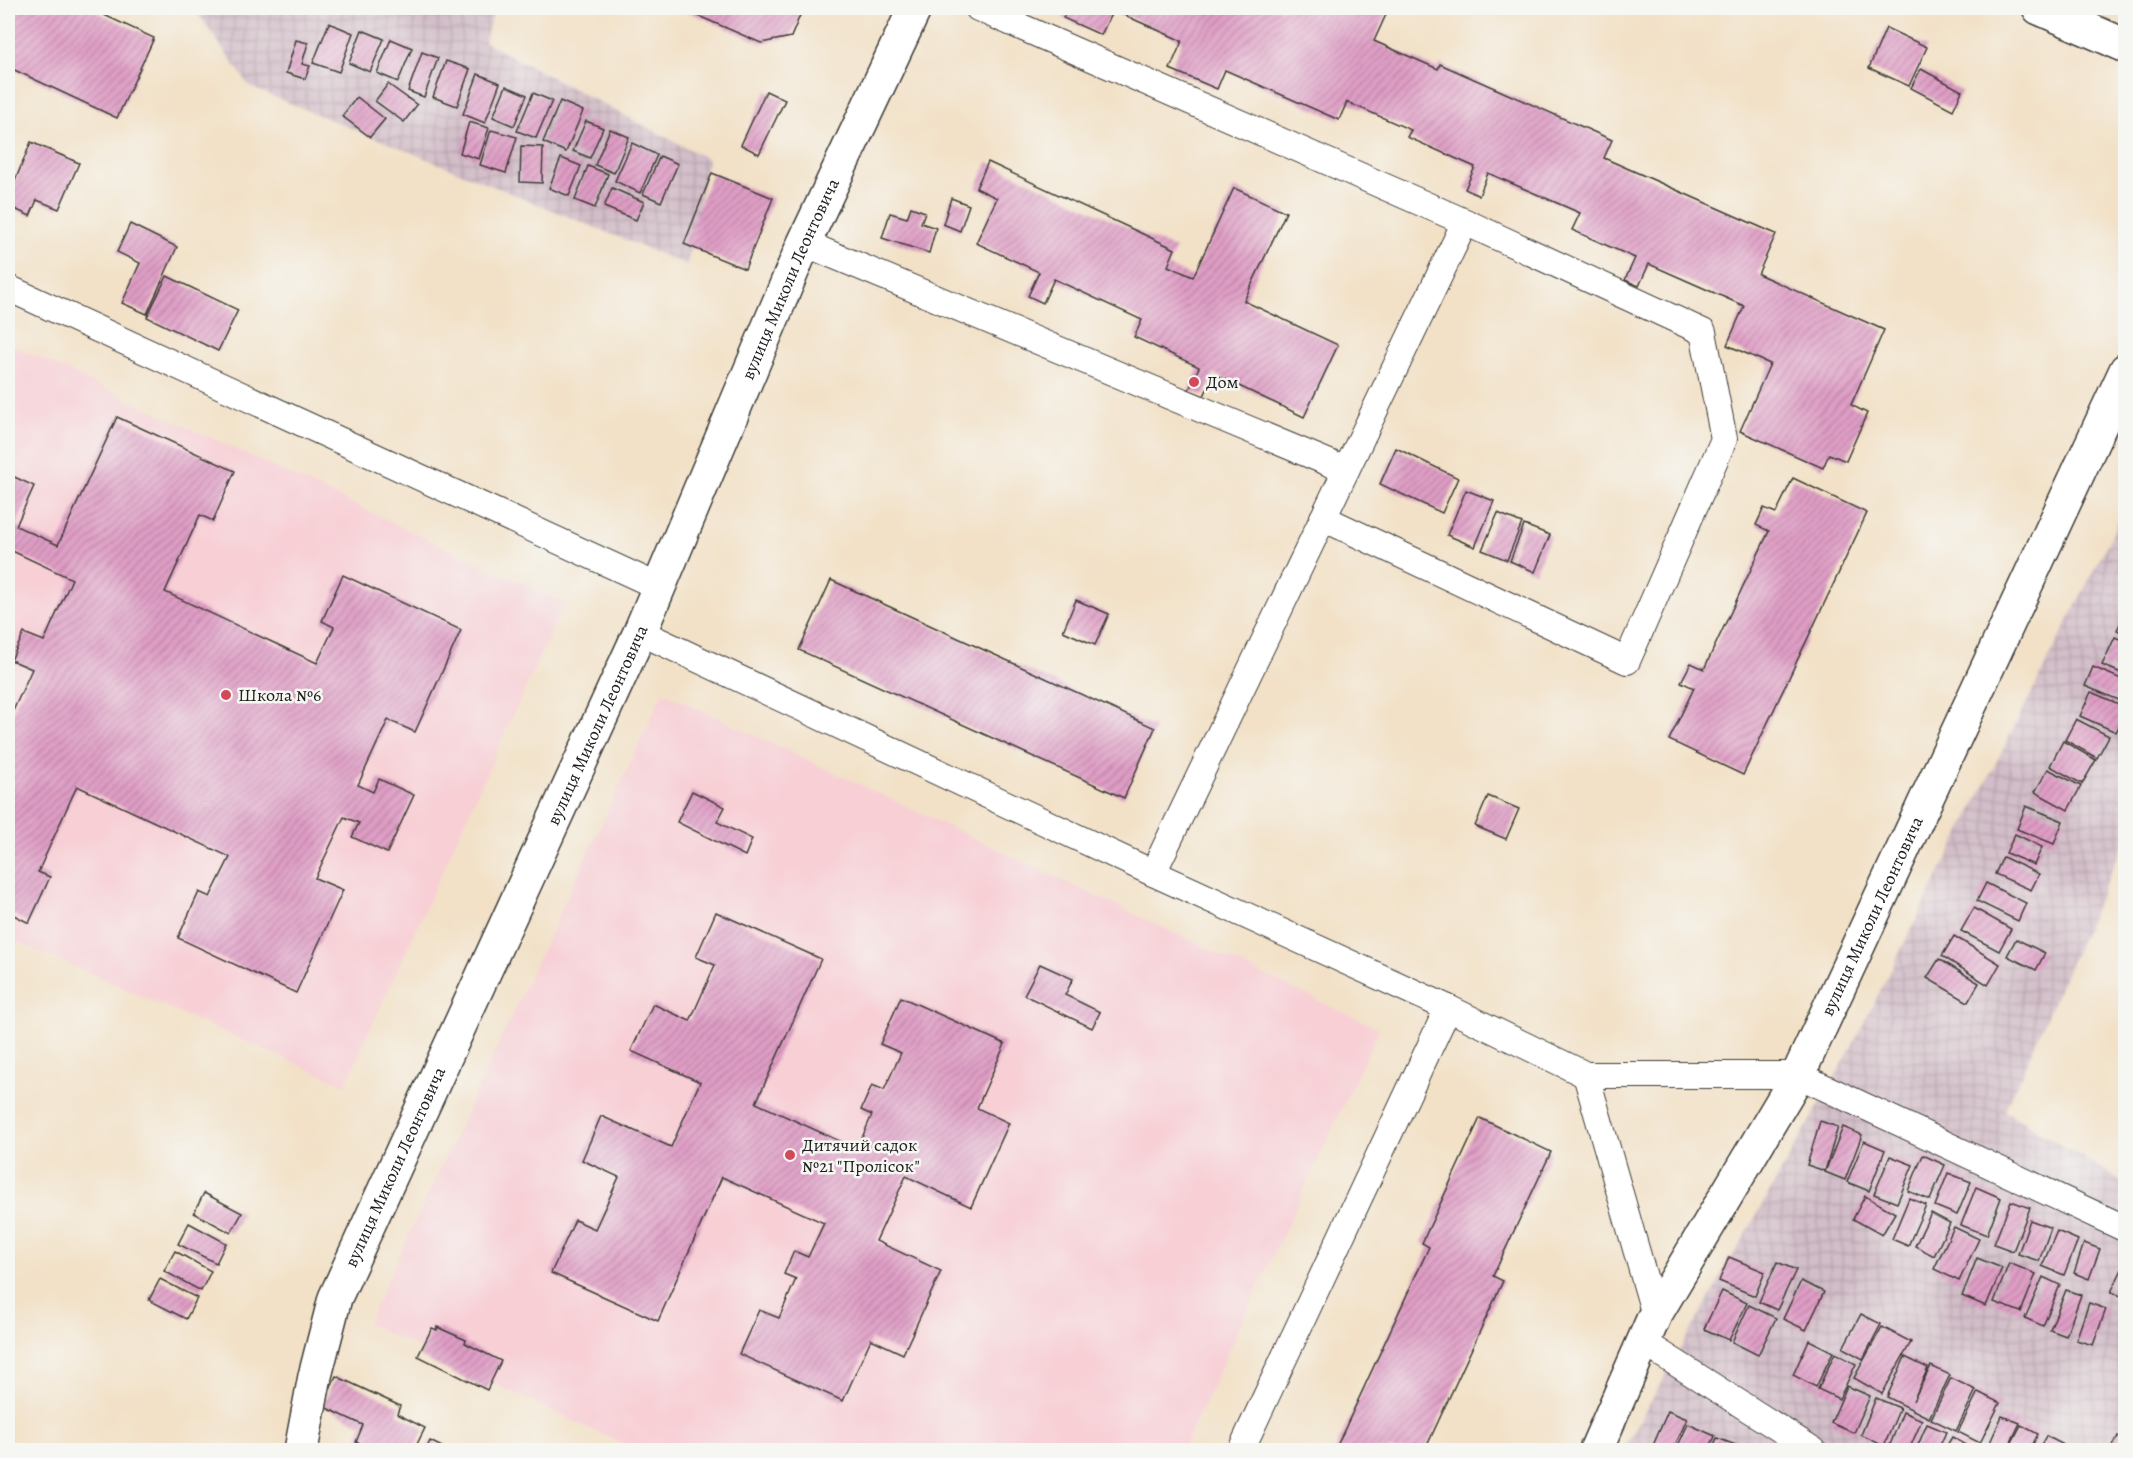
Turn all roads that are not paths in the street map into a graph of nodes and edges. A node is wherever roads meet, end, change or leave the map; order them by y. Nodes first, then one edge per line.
1 (915, 8) edge
2 (978, 8) edge
3 (2039, 8) edge
4 (2126, 46) edge
5 (1465, 222) junction
6 (804, 243) junction
7 (8, 288) edge
8 (2126, 370) edge
9 (1346, 471) junction
10 (1323, 518) junction
11 (658, 587) junction
12 (640, 632) junction
13 (1153, 873) junction
14 (1448, 1008) junction
15 (1586, 1075) junction
16 (1798, 1075) junction
17 (2126, 1229) edge
18 (1649, 1328) junction
19 (301, 1450) edge
20 (1241, 1450) edge
21 (1596, 1450) edge
22 (1813, 1450) edge

1 - 6 street, вулиця Миколи Леонтовича
2 - 5 lane
3 - 4 street
5 - 9 lane
5 - 10 lane
6 - 9 lane
6 - 11 street, вулиця Миколи Леонтовича
7 - 11 lane
8 - 16 street, вулиця Миколи Леонтовича
9 - 10 lane
10 - 13 lane
11 - 12 street, вулиця Миколи Леонтовича
12 - 13 lane
12 - 19 street, вулиця Миколи Леонтовича
13 - 14 lane
14 - 15 lane
14 - 20 lane
15 - 16 lane
15 - 18 lane
16 - 17 lane
16 - 18 street, вулиця Миколи Леонтовича
18 - 21 street, вулиця Миколи Леонтовича
18 - 22 lane

